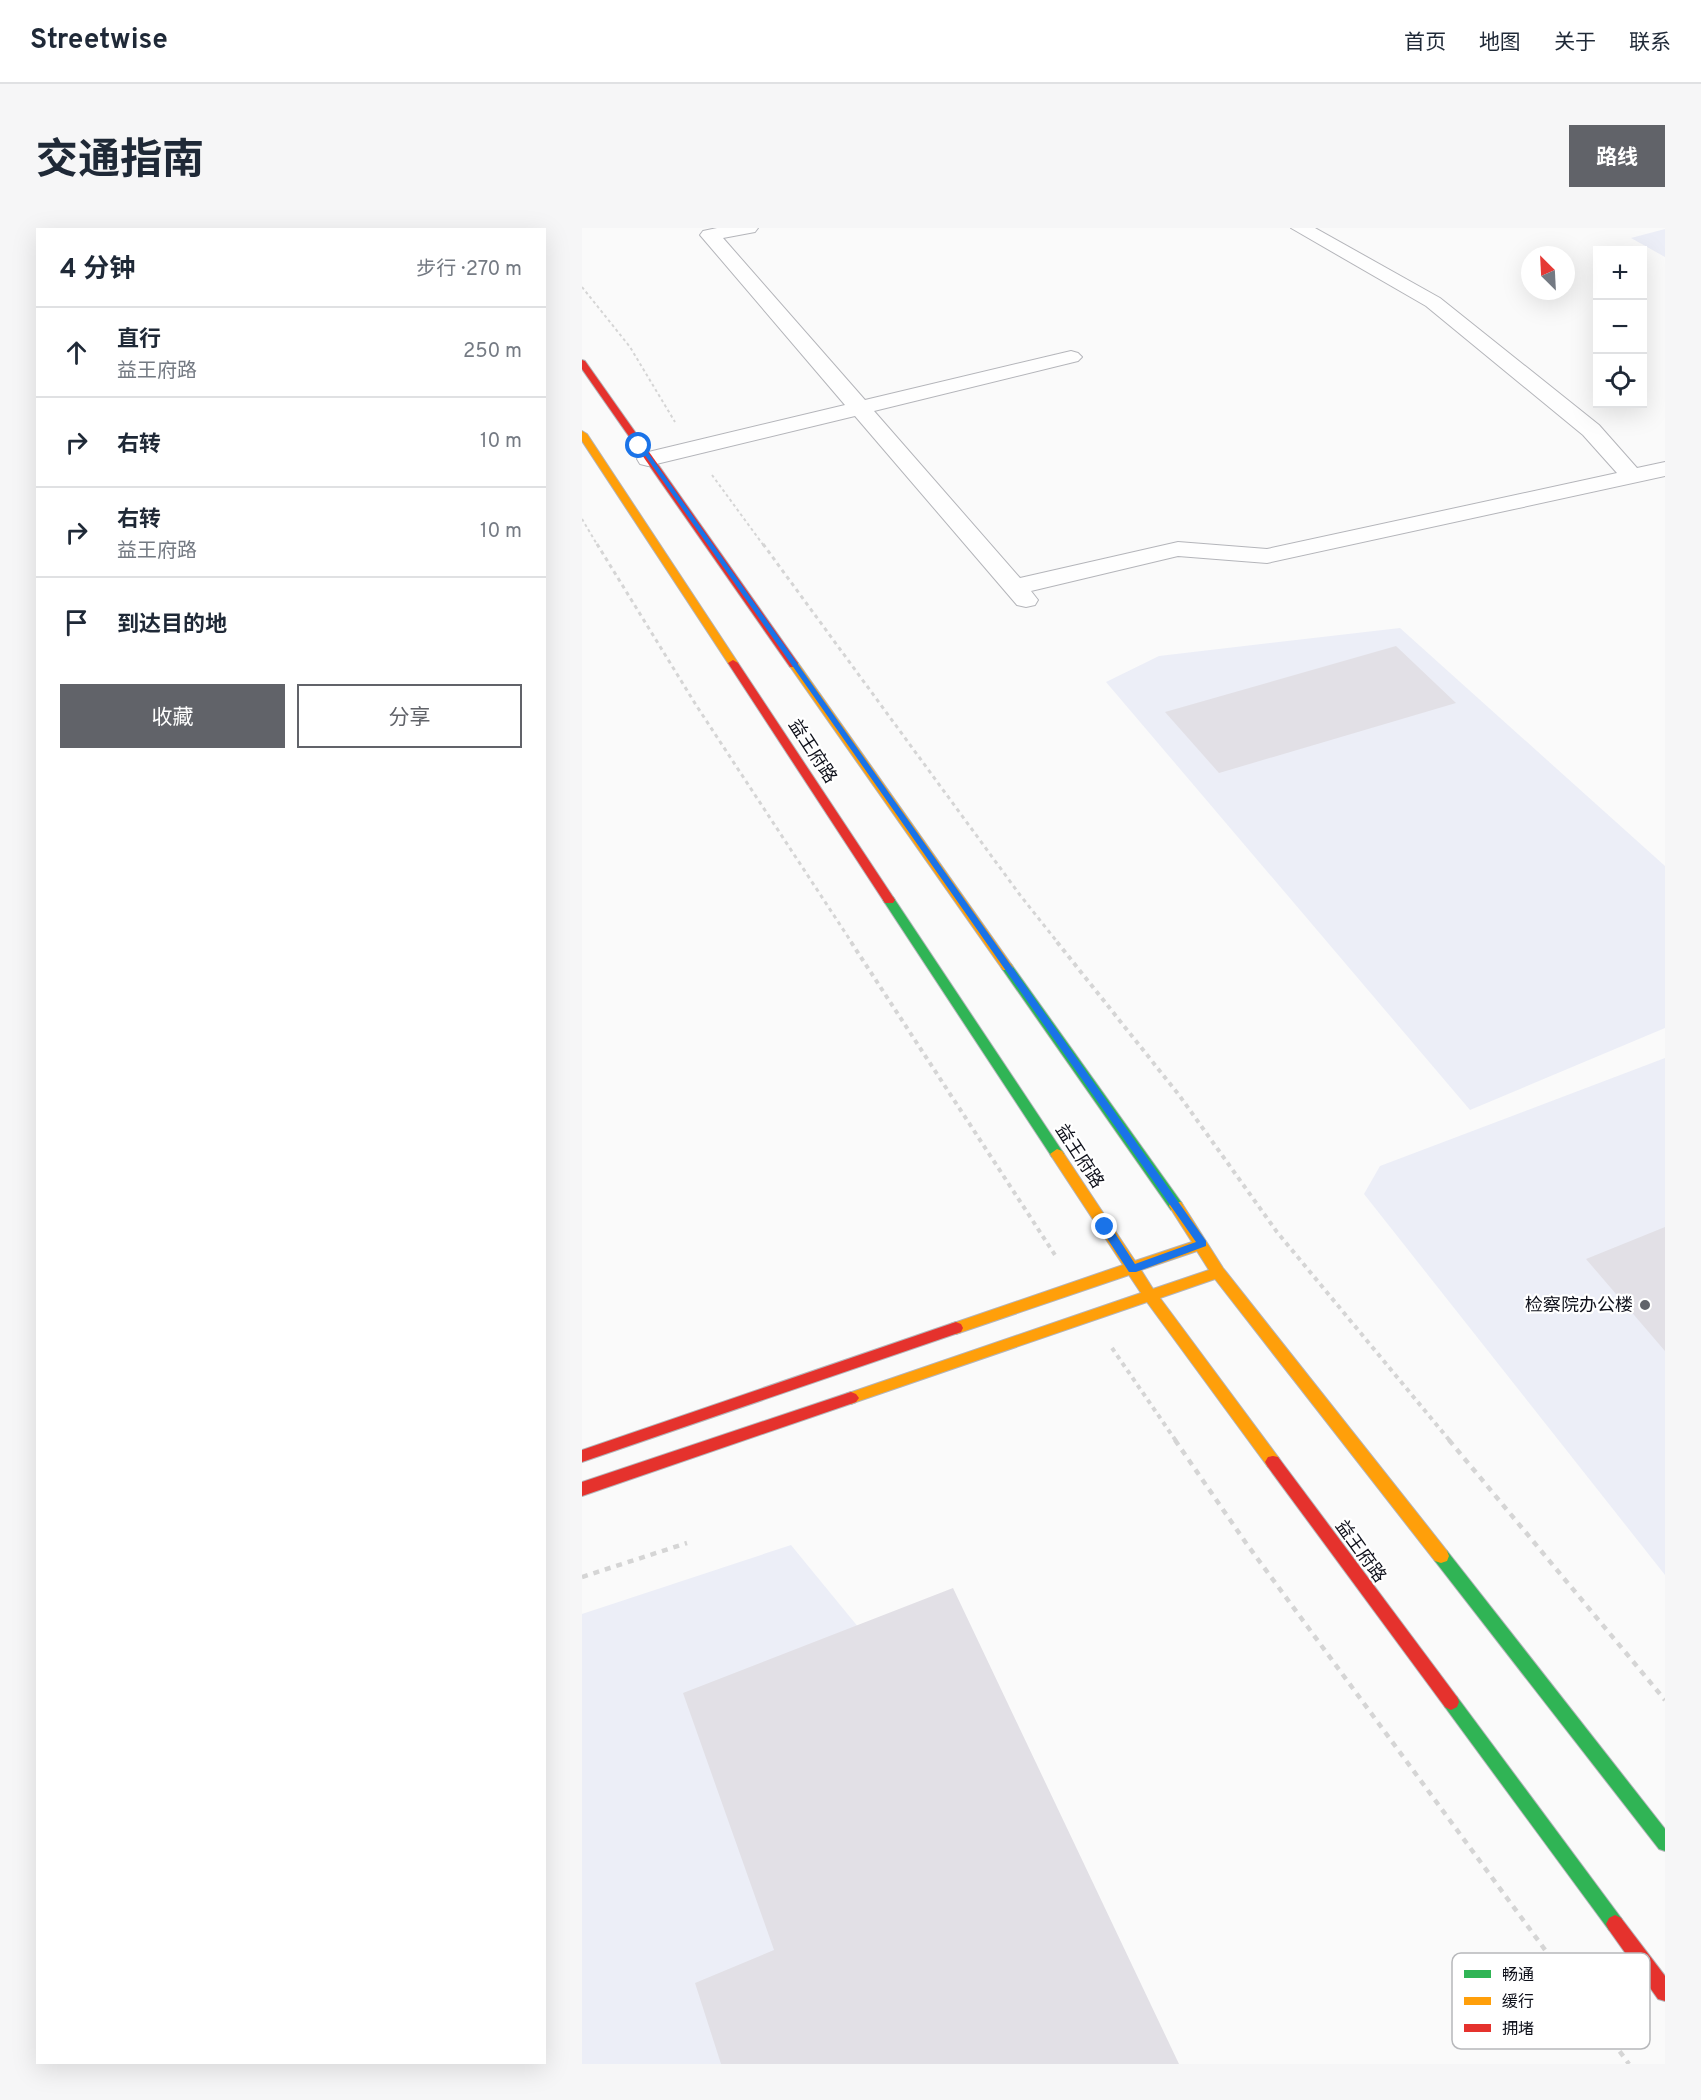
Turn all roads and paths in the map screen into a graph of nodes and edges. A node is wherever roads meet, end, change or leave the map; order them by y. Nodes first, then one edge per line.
1 (748, 228) edge
2 (1301, 228) edge
3 (582, 287) edge
4 (1071, 357) dead end
5 (582, 363) edge
6 (860, 408) junction
7 (678, 426) dead end
8 (582, 434) edge
9 (648, 459) junction
10 (1665, 469) edge
11 (710, 472) dead end
12 (1632, 476) junction
13 (1202, 1244) junction
14 (1133, 1269) junction
15 (1218, 1272) junction
16 (1151, 1298) junction
17 (582, 1456) edge
18 (582, 1489) edge
19 (687, 1543) dead end
20 (582, 1577) edge
21 (1665, 1700) edge
22 (1665, 1843) edge
23 (1636, 1953) edge
24 (1650, 1972) edge
25 (1665, 1992) edge

1 - 6 street
2 - 12 street
3 - 7 path
4 - 6 street
5 - 9 main road, 益王府路
6 - 9 street
6 - 12 street
8 - 14 main road, 益王府路
9 - 13 main road, 益王府路
10 - 12 street
11 - 21 path
13 - 14 main road
13 - 15 main road, 益王府路
14 - 16 main road, 益王府路
14 - 17 main road
15 - 16 main road
15 - 22 main road, 益王府路
16 - 18 main road
16 - 23 main road, 益王府路
19 - 20 path
24 - 25 main road, 益王府路

